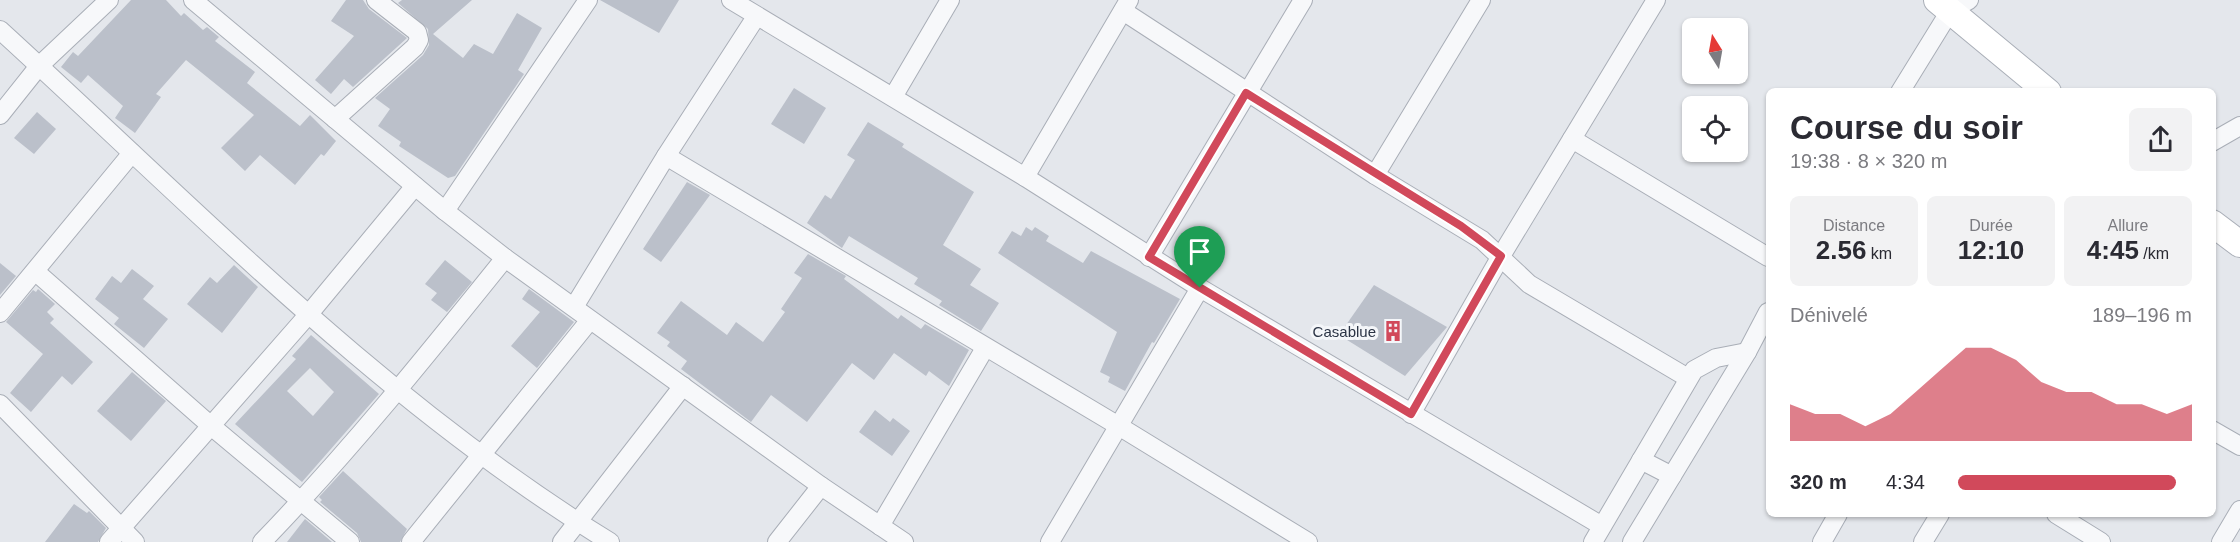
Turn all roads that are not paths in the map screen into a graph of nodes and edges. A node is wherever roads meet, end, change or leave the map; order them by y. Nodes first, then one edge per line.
1 (108, 0) edge
2 (193, 0) edge
3 (376, 0) edge
4 (731, 0) edge
5 (950, 0) edge
6 (1303, 0) edge
7 (1481, 0) edge
8 (1656, 0) edge
9 (578, 4) edge
10 (1952, 4) edge
11 (1126, 6) edge
12 (756, 17) junction
13 (0, 30) edge
14 (39, 66) junction
15 (1902, 88) edge
16 (2044, 88) edge
17 (1246, 93) junction
18 (893, 97) junction
19 (0, 115) edge
20 (335, 120) junction
21 (2240, 126) edge
22 (1572, 139) junction
23 (2216, 140) edge
24 (132, 153) junction
25 (666, 156) junction
26 (1375, 175) junction
27 (1025, 177) junction
28 (415, 186) junction
29 (445, 211) junction
30 (2216, 226) edge
31 (2240, 244) edge
32 (1501, 256) junction
33 (1766, 256) edge
34 (1149, 257) junction
35 (505, 258) junction
36 (36, 272) junction
37 (1200, 288) junction
38 (574, 307) junction
39 (0, 313) edge
40 (308, 315) junction
41 (1766, 318) edge
42 (590, 320) junction
43 (1757, 345) edge
44 (985, 348) junction
45 (1688, 378) junction
46 (683, 386) junction
47 (397, 391) junction
48 (0, 404) edge
49 (1411, 414) junction
50 (210, 425) junction
51 (1117, 425) junction
52 (2216, 432) edge
53 (2240, 446) edge
54 (481, 453) junction
55 (1641, 460) junction
56 (1672, 476) junction
57 (821, 486) junction
58 (300, 503) junction
59 (2240, 510) edge
60 (1836, 517) edge
61 (1938, 517) edge
62 (2060, 517) edge
63 (578, 522) junction
64 (880, 526) junction
65 (1598, 534) edge
66 (114, 536) edge
67 (2095, 540) edge
68 (135, 542) edge
69 (262, 542) edge
70 (350, 542) edge
71 (411, 542) edge
72 (562, 542) edge
73 (610, 542) edge
74 (777, 542) edge
75 (904, 542) edge
76 (1050, 542) edge
77 (1308, 542) edge
78 (1632, 542) edge
79 (1822, 542) edge
80 (1923, 542) edge
81 (2221, 542) edge

1 - 14 street
2 - 20 street
3 - 20 street
4 - 12 street
5 - 18 street
6 - 17 street
7 - 26 street
8 - 22 street
9 - 29 street
10 - 15 street
10 - 16 main road
11 - 17 street
11 - 27 street
12 - 18 street
12 - 25 street
13 - 14 street
14 - 19 street
14 - 24 street
17 - 26 street
17 - 34 street
18 - 27 street
20 - 28 street
21 - 23 street
22 - 32 street
22 - 33 street
24 - 36 street
24 - 40 street
25 - 38 street
25 - 44 street
26 - 32 street
27 - 34 street
28 - 29 street
28 - 40 street
29 - 35 street
30 - 31 main road
32 - 45 street
32 - 49 street
34 - 37 street
35 - 38 street
35 - 47 street
36 - 39 street
36 - 50 street
37 - 49 street
37 - 51 street
38 - 42 street
40 - 47 street
40 - 50 street
41 - 43 street
42 - 46 street
42 - 54 street
43 - 45 street
43 - 56 street
44 - 51 street
44 - 64 street
45 - 55 street
46 - 57 street
46 - 63 street
47 - 54 street
47 - 58 street
48 - 66 street
49 - 65 street
50 - 58 street
50 - 66 street
51 - 76 street
51 - 77 street
52 - 53 street
54 - 63 street
54 - 71 street
55 - 56 street
55 - 65 street
56 - 78 street
57 - 64 street
57 - 74 street
58 - 69 street
58 - 70 street
59 - 81 street
60 - 79 street
61 - 80 street
62 - 67 street
63 - 72 street
63 - 73 street
64 - 75 street
66 - 68 street

